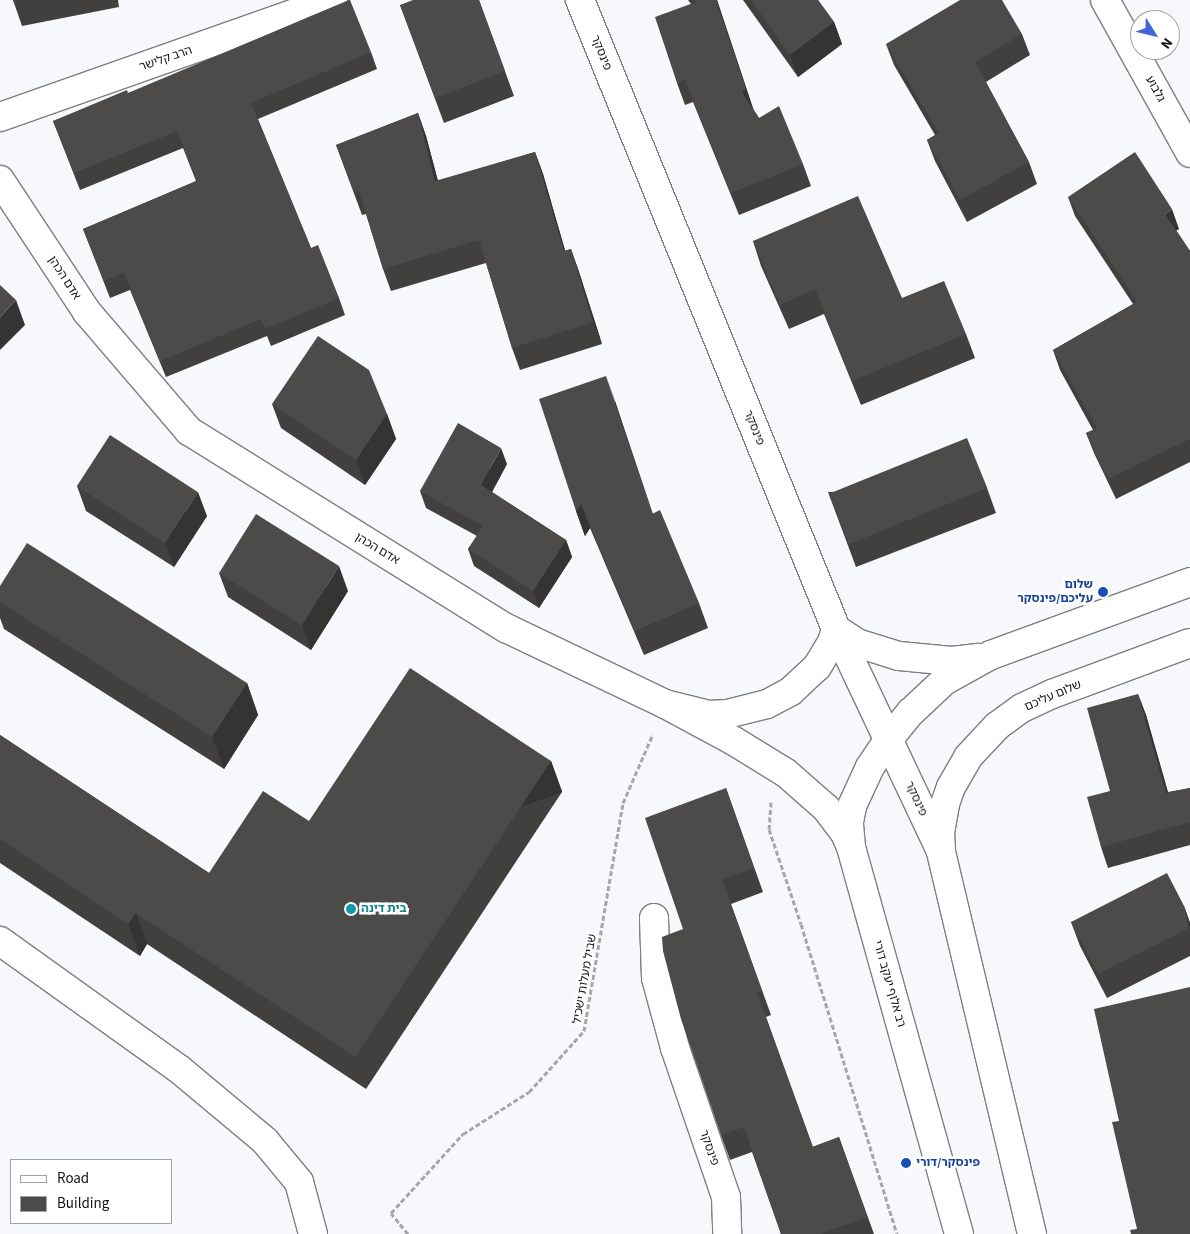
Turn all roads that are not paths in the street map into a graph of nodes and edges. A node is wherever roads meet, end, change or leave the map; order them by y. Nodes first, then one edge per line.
1 (333, 0) edge
2 (580, 0) edge
3 (1105, 0) edge
4 (0, 117) edge
5 (1190, 153) edge
6 (0, 180) edge
7 (1190, 582) edge
8 (836, 629) junction
9 (1190, 643) edge
10 (992, 655) junction
11 (665, 704) junction
12 (888, 740) junction
13 (851, 847) junction
14 (941, 851) junction
15 (654, 918) dead end
16 (0, 941) edge
17 (1030, 1222) edge
18 (313, 1234) edge
19 (727, 1234) edge
20 (959, 1234) edge
21 (1046, 1234) edge

1 - 4 street, הרב קלישר
2 - 8 street, פינסקר
3 - 5 street, גלבוע
6 - 11 street, אדם הכהן
7 - 10 street
8 - 10 street
8 - 11 street, אדם הכהן
8 - 12 street, פינסקר
9 - 14 street, שלום עליכם
10 - 12 street
11 - 13 street
12 - 13 street, רב אלוף יעקב דורי
12 - 14 street, פינסקר
13 - 20 street, רב אלוף יעקב דורי
14 - 17 street
15 - 19 street, פינסקר
16 - 18 street
17 - 21 street

